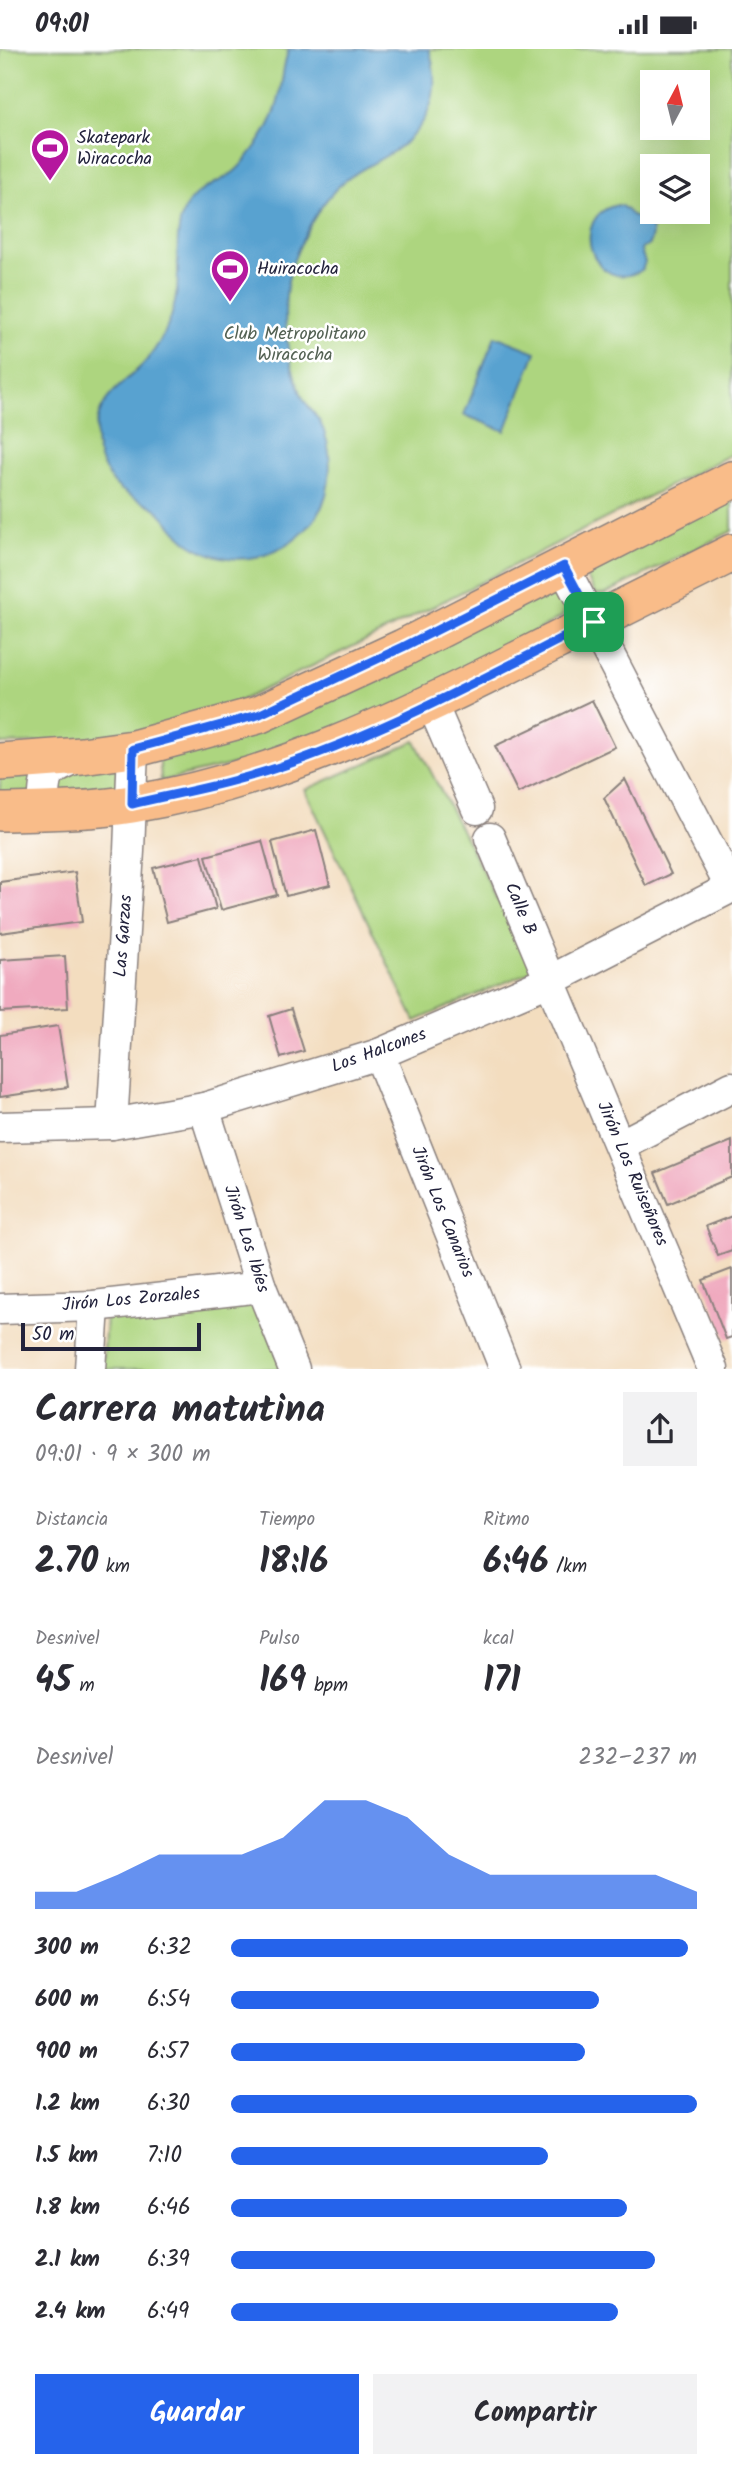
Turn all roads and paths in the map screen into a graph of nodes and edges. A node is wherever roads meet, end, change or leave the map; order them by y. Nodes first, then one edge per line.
1 (732, 480) edge
2 (732, 553) edge
3 (564, 566) junction
4 (594, 622) junction
5 (432, 703) junction
6 (133, 749) junction
7 (82, 756) junction
8 (0, 762) edge
9 (132, 804) junction
10 (477, 809) dead end
11 (43, 811) junction
12 (0, 813) edge
13 (490, 838) dead end
14 (731, 888) edge
15 (549, 981) junction
16 (379, 1054) junction
17 (732, 1087) edge
18 (204, 1108) junction
19 (112, 1124) junction
20 (0, 1127) edge
21 (620, 1145) junction
22 (261, 1287) junction
23 (94, 1307) junction
24 (0, 1309) edge
25 (90, 1369) edge
26 (294, 1369) edge
27 (505, 1369) edge
28 (713, 1369) edge

1 - 3 main road
2 - 4 main road
3 - 4 street
3 - 6 main road
4 - 5 main road
4 - 14 street
5 - 9 main road
5 - 10 street
6 - 7 main road
6 - 9 street, Las Garzas
7 - 8 main road
7 - 11 street
9 - 11 main road
9 - 19 street, Las Garzas
11 - 12 main road
13 - 15 street, Calle B
14 - 15 street, Los Halcones
15 - 16 street, Los Halcones
15 - 21 street, Jirón Los Ruiseñores
16 - 18 street, Los Halcones
16 - 27 street, Jirón Los Canarios
17 - 21 street
18 - 19 street, Los Halcones
18 - 22 street, Jirón Los Ibíes
19 - 20 street, Los Halcones
21 - 28 street, Jirón Los Ruiseñores
22 - 23 street, Jirón Los Zorzales
22 - 26 street, Jirón Los Ibíes
23 - 24 street, Jirón Los Zorzales
23 - 25 street

